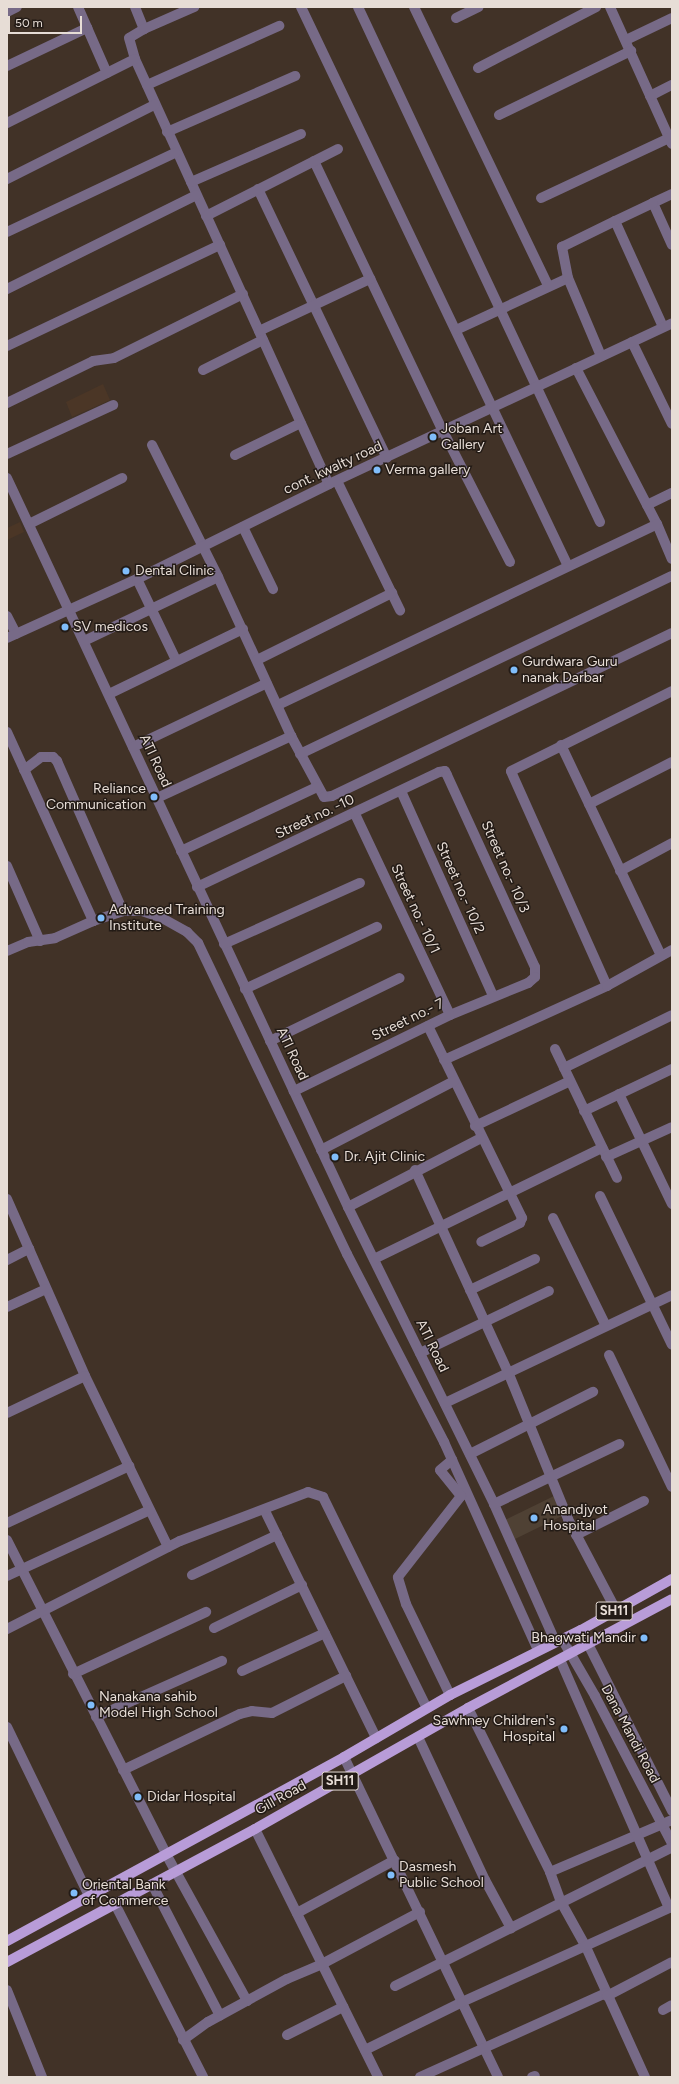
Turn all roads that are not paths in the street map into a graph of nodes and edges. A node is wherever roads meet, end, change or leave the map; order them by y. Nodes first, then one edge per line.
1 (17, 7) edge
2 (78, 7) edge
3 (134, 7) edge
4 (194, 7) edge
5 (300, 7) edge
6 (358, 7) edge
7 (414, 7) edge
8 (479, 7) edge
9 (596, 7) edge
10 (610, 7) edge
11 (7, 12) edge
12 (456, 18) dead end
13 (672, 18) edge
14 (279, 26) dead end
15 (87, 28) junction
16 (144, 29) junction
17 (626, 40) junction
18 (631, 51) junction
19 (134, 59) junction
20 (7, 66) edge
21 (478, 68) dead end
22 (107, 73) junction
23 (295, 76) dead end
24 (147, 85) junction
25 (672, 85) edge
26 (650, 96) junction
27 (154, 105) junction
28 (499, 115) dead end
29 (7, 123) edge
30 (167, 132) junction
31 (301, 134) dead end
32 (671, 141) edge
33 (338, 149) dead end
34 (176, 153) junction
35 (314, 161) junction
36 (7, 179) edge
37 (191, 182) junction
38 (258, 189) junction
39 (672, 194) edge
40 (196, 195) junction
41 (541, 198) dead end
42 (652, 203) junction
43 (206, 216) junction
44 (615, 221) junction
45 (7, 232) edge
46 (220, 245) junction
47 (672, 245) edge
48 (568, 278) junction
49 (370, 279) junction
50 (548, 286) junction
51 (7, 289) edge
52 (243, 294) junction
53 (313, 304) junction
54 (500, 307) junction
55 (668, 325) edge
56 (456, 330) junction
57 (261, 336) junction
58 (632, 342) junction
59 (7, 346) edge
60 (601, 356) junction
61 (576, 368) junction
62 (204, 370) dead end
63 (537, 386) junction
64 (7, 403) edge
65 (113, 405) dead end
66 (491, 409) junction
67 (669, 410) edge
68 (301, 423) junction
69 (672, 424) edge
70 (442, 431) junction
71 (152, 445) dead end
72 (7, 454) edge
73 (235, 455) dead end
74 (387, 458) junction
75 (122, 478) dead end
76 (8, 480) edge
77 (333, 482) junction
78 (672, 493) edge
79 (647, 505) junction
80 (600, 522) dead end
81 (29, 524) junction
82 (657, 524) junction
83 (243, 527) junction
84 (203, 547) junction
85 (672, 559) edge
86 (510, 562) dead end
87 (568, 566) junction
88 (672, 576) edge
89 (218, 577) junction
90 (137, 579) junction
91 (273, 589) dead end
92 (392, 593) junction
93 (152, 608) junction
94 (70, 610) junction
95 (400, 610) dead end
96 (7, 616) edge
97 (243, 629) junction
98 (672, 634) edge
99 (12, 636) edge
100 (84, 641) junction
101 (176, 660) junction
102 (257, 660) junction
103 (267, 682) junction
104 (672, 691) edge
105 (108, 694) junction
106 (278, 705) junction
107 (7, 732) edge
108 (291, 736) junction
109 (561, 745) junction
110 (133, 747) junction
111 (300, 754) junction
112 (672, 762) edge
113 (24, 770) junction
114 (443, 771) joint
115 (317, 787) junction
116 (400, 791) junction
117 (157, 798) junction
118 (589, 804) junction
119 (355, 814) junction
120 (672, 843) edge
121 (181, 851) junction
122 (7, 866) edge
123 (620, 871) junction
124 (360, 883) dead end
125 (197, 887) junction
126 (123, 911) junction
127 (93, 921) junction
128 (378, 927) dead end
129 (40, 941) junction
130 (224, 944) junction
131 (672, 950) edge
132 (7, 951) edge
133 (661, 956) junction
134 (535, 977) joint
135 (400, 978) dead end
136 (607, 986) junction
137 (245, 989) junction
138 (493, 996) junction
139 (450, 1015) junction
140 (672, 1015) edge
141 (428, 1026) junction
142 (270, 1041) junction
143 (555, 1049) dead end
144 (444, 1060) junction
145 (564, 1068) junction
146 (672, 1069) edge
147 (570, 1080) junction
148 (454, 1081) junction
149 (294, 1091) junction
150 (619, 1094) junction
151 (584, 1111) junction
152 (475, 1126) junction
153 (672, 1127) edge
154 (481, 1138) junction
155 (642, 1141) junction
156 (602, 1148) junction
157 (321, 1150) junction
158 (606, 1157) junction
159 (415, 1170) junction
160 (617, 1178) dead end
161 (509, 1192) junction
162 (600, 1196) dead end
163 (8, 1202) edge
164 (672, 1204) edge
165 (348, 1208) junction
166 (553, 1218) dead end
167 (440, 1228) junction
168 (481, 1242) dead end
169 (29, 1249) junction
170 (374, 1259) junction
171 (535, 1259) dead end
172 (7, 1260) edge
173 (46, 1289) junction
174 (470, 1290) junction
175 (549, 1291) dead end
176 (672, 1295) edge
177 (653, 1304) junction
178 (7, 1307) edge
179 (484, 1322) junction
180 (606, 1326) junction
181 (672, 1345) edge
182 (420, 1353) junction
183 (609, 1355) dead end
184 (508, 1372) junction
185 (85, 1376) junction
186 (593, 1392) dead end
187 (445, 1403) junction
188 (7, 1413) edge
189 (528, 1425) junction
190 (619, 1444) dead end
191 (470, 1454) junction
192 (452, 1460) junction
193 (129, 1466) junction
194 (552, 1475) junction
195 (672, 1487) edge
196 (644, 1500) dead end
197 (494, 1504) junction
198 (150, 1510) junction
199 (265, 1511) junction
200 (7, 1523) edge
201 (576, 1534) junction
202 (277, 1535) junction
203 (7, 1540) edge
204 (168, 1547) junction
205 (21, 1570) junction
206 (192, 1575) dead end
207 (7, 1576) edge
208 (672, 1579) edge
209 (302, 1585) junction
210 (672, 1600) edge
211 (616, 1610) junction
212 (206, 1612) dead end
213 (42, 1613) junction
214 (214, 1628) dead end
215 (7, 1629) edge
216 (581, 1630) junction
217 (325, 1633) junction
218 (559, 1640) junction
219 (589, 1645) junction
220 (538, 1650) junction
221 (571, 1654) junction
222 (560, 1660) junction
223 (222, 1661) dead end
224 (242, 1671) dead end
225 (73, 1674) junction
226 (346, 1676) junction
227 (450, 1695) junction
228 (427, 1708) junction
229 (468, 1708) junction
230 (96, 1717) junction
231 (7, 1727) edge
232 (418, 1737) junction
233 (376, 1738) junction
234 (344, 1757) junction
235 (123, 1770) junction
236 (353, 1774) junction
237 (672, 1811) edge
238 (672, 1820) edge
239 (662, 1824) junction
240 (255, 1829) junction
241 (638, 1835) junction
242 (672, 1843) edge
243 (672, 1847) edge
244 (166, 1854) junction
245 (649, 1859) junction
246 (395, 1860) junction
247 (175, 1870) junction
248 (550, 1872) junction
249 (152, 1884) junction
250 (89, 1896) junction
251 (561, 1902) junction
252 (115, 1904) junction
253 (420, 1912) junction
254 (670, 1912) edge
255 (297, 1914) junction
256 (511, 1928) junction
257 (7, 1941) edge
258 (586, 1947) junction
259 (7, 1962) edge
260 (443, 1962) junction
261 (672, 1962) edge
262 (322, 1964) junction
263 (395, 1986) dead end
264 (7, 1990) edge
265 (606, 1993) junction
266 (247, 2001) junction
267 (462, 2002) junction
268 (343, 2008) junction
269 (220, 2016) junction
270 (288, 2035) dead end
271 (183, 2040) junction
272 (483, 2046) junction
273 (365, 2050) junction
274 (42, 2077) edge
275 (203, 2077) edge
276 (378, 2077) edge
277 (420, 2077) edge
278 (498, 2077) edge
279 (645, 2077) edge

1 - 11 street
2 - 15 street
3 - 16 street
4 - 16 street
5 - 56 street
6 - 54 street
7 - 50 street
8 - 12 street
9 - 21 street
10 - 17 street
13 - 17 street
14 - 24 street
15 - 20 street
15 - 22 street
16 - 19 street
17 - 18 street
18 - 26 street
18 - 28 street
19 - 22 street
19 - 24 street
22 - 29 street
23 - 30 street
24 - 27 street
25 - 26 street
26 - 32 street
27 - 30 street
27 - 36 street
30 - 34 street
31 - 37 street
32 - 41 street
33 - 35 street
34 - 37 street
34 - 45 street
35 - 38 street
35 - 49 street
37 - 40 street
38 - 43 street
38 - 53 street
39 - 42 street
40 - 43 street
40 - 51 street
42 - 44 street
42 - 47 street
43 - 46 street
44 - 48 street
44 - 55 street
46 - 52 street
46 - 59 street
48 - 50 street
48 - 60 street
49 - 53 street
49 - 70 street
50 - 54 street
52 - 57 street
52 - 64 street
53 - 57 street
53 - 74 street
54 - 56 street
54 - 63 street
55 - 58 street, cont. kwalty road
56 - 66 street
57 - 62 street
57 - 68 street
58 - 60 street, cont. kwalty road
58 - 67 street
60 - 61 street, cont. kwalty road
61 - 63 street, cont. kwalty road
61 - 79 street
63 - 66 street, cont. kwalty road
63 - 80 street
65 - 72 street
66 - 70 street, cont. kwalty road
66 - 87 street
67 - 69 street
68 - 73 street
68 - 77 street
70 - 74 street, cont. kwalty road
70 - 86 street
71 - 84 street
74 - 77 street, cont. kwalty road
75 - 81 street
76 - 81 street, ATI Road
77 - 83 street, cont. kwalty road
77 - 92 street
78 - 79 street
79 - 82 street
81 - 94 street, ATI Road
82 - 85 street
82 - 87 street
83 - 84 street, cont. kwalty road
83 - 91 street
84 - 89 street
84 - 90 street, cont. kwalty road
87 - 106 street
88 - 111 street
89 - 93 street
89 - 97 street
90 - 93 street
90 - 94 street, cont. kwalty road
92 - 95 street
92 - 102 street
93 - 100 street
93 - 101 street
94 - 99 street, cont. kwalty road
94 - 100 street, ATI Road
96 - 99 street
97 - 101 street
97 - 102 street
98 - 115 street
100 - 105 street, ATI Road
101 - 105 street
102 - 103 street
103 - 106 street
103 - 110 street
104 - 109 street
105 - 110 street, ATI Road
106 - 108 street
107 - 113 street
108 - 111 street
108 - 117 street
109 - 118 street
109 - 136 street
110 - 117 street, ATI Road
111 - 115 street
112 - 118 street
113 - 126 street
113 - 127 street
114 - 116 street, Street no. -10
114 - 134 street, Street no.- 10/3
115 - 121 street
116 - 119 street, Street no. -10
116 - 138 street, Street no.- 10/2
117 - 121 street, ATI Road
118 - 123 street
119 - 125 street, Street no. -10
119 - 139 street, Street no.- 10/1
120 - 123 street
121 - 125 street, ATI Road
122 - 129 street
123 - 133 street
124 - 130 street
125 - 130 street, ATI Road
126 - 127 street
126 - 192 street
127 - 129 street
128 - 137 street
129 - 132 street
130 - 137 street, ATI Road
131 - 133 street
133 - 136 street
134 - 138 street, Street no.- 7
135 - 142 street
136 - 144 street
137 - 142 street, ATI Road
138 - 139 street, Street no.- 7
139 - 141 street, Street no.- 7
140 - 145 street
141 - 144 street
141 - 149 street, Street no.- 7
142 - 149 street, ATI Road
143 - 145 street
144 - 148 street
145 - 147 street
146 - 150 street
147 - 151 street
147 - 152 street
148 - 152 street
148 - 157 street
149 - 157 street, ATI Road
150 - 151 street
150 - 155 street
151 - 156 street
152 - 154 street
153 - 155 street
154 - 159 street
154 - 161 street
155 - 158 street
155 - 164 street
156 - 158 street
156 - 161 street
157 - 165 street, ATI Road
158 - 160 street
159 - 165 street
159 - 167 street
161 - 167 street
161 - 168 street
162 - 177 street
163 - 169 street
165 - 170 street, ATI Road
166 - 180 street
167 - 170 street
167 - 174 street
169 - 172 street
169 - 173 street
170 - 182 street, ATI Road
171 - 174 street
173 - 178 street
173 - 185 street
174 - 179 street
175 - 179 street
176 - 177 street
177 - 180 street
177 - 181 street
179 - 182 street
179 - 184 street
180 - 184 street
182 - 187 street, ATI Road
183 - 195 street
184 - 187 street
184 - 189 street
185 - 188 street
185 - 193 street
186 - 189 street
187 - 191 street, ATI Road
189 - 191 street
189 - 194 street
190 - 194 street
191 - 197 street, ATI Road
192 - 220 street
192 - 227 street
193 - 198 street
193 - 200 street
194 - 197 street
194 - 201 street
196 - 201 street
197 - 218 street, ATI Road
198 - 204 street
198 - 205 street
199 - 202 street
199 - 204 street
199 - 228 street
201 - 211 street
202 - 206 street
202 - 209 street
203 - 205 street
204 - 213 street
205 - 207 street
205 - 213 street
208 - 211 main road, Gill Road / SH11
209 - 214 street
209 - 217 street
210 - 219 main road, Gill Road / SH11
211 - 216 main road, Gill Road / SH11
212 - 225 street
213 - 215 street
213 - 225 street
216 - 218 main road, Gill Road / SH11
216 - 219 street
217 - 224 street
217 - 226 street
218 - 220 main road, Gill Road / SH11
218 - 221 street, Dana Mandi Road
219 - 221 main road, Gill Road / SH11
219 - 237 street
220 - 227 main road, Gill Road / SH11
221 - 222 main road, Gill Road / SH11
221 - 239 street, Dana Mandi Road
222 - 229 main road, Gill Road / SH11
222 - 241 street
223 - 230 street
225 - 230 street
226 - 233 street
226 - 235 street
227 - 228 main road, Gill Road / SH11
228 - 233 main road, Gill Road / SH11
229 - 232 main road, Gill Road / SH11
229 - 248 street
230 - 235 street
231 - 250 street
232 - 236 main road, Gill Road / SH11
232 - 256 street
233 - 234 main road, Gill Road / SH11
234 - 236 street
234 - 244 main road, Gill Road / SH11
235 - 244 street
236 - 240 main road, Gill Road / SH11
236 - 246 street
238 - 239 street
239 - 241 street
239 - 242 street, Dana Mandi Road
240 - 247 main road, Gill Road / SH11
240 - 255 street
241 - 245 street
241 - 248 street
243 - 245 street
244 - 247 street
244 - 250 main road, Gill Road / SH11
245 - 251 street
245 - 254 street
246 - 253 street
246 - 255 street
247 - 249 main road, Gill Road / SH11
247 - 266 street
248 - 251 street
249 - 252 main road, Gill Road / SH11
249 - 269 street
250 - 257 main road, Gill Road / SH11
251 - 256 street
251 - 258 street
252 - 259 main road, Gill Road / SH11
252 - 271 street
253 - 260 street
253 - 262 street
254 - 258 street
255 - 262 street
256 - 260 street
258 - 265 street
258 - 267 street
260 - 263 street
260 - 267 street
261 - 265 street
262 - 266 street
262 - 268 street
264 - 274 street
265 - 272 street
265 - 279 street
266 - 269 street
267 - 272 street
267 - 273 street
268 - 270 street
268 - 273 street
269 - 271 street
271 - 275 street
272 - 277 street
272 - 278 street
273 - 276 street

